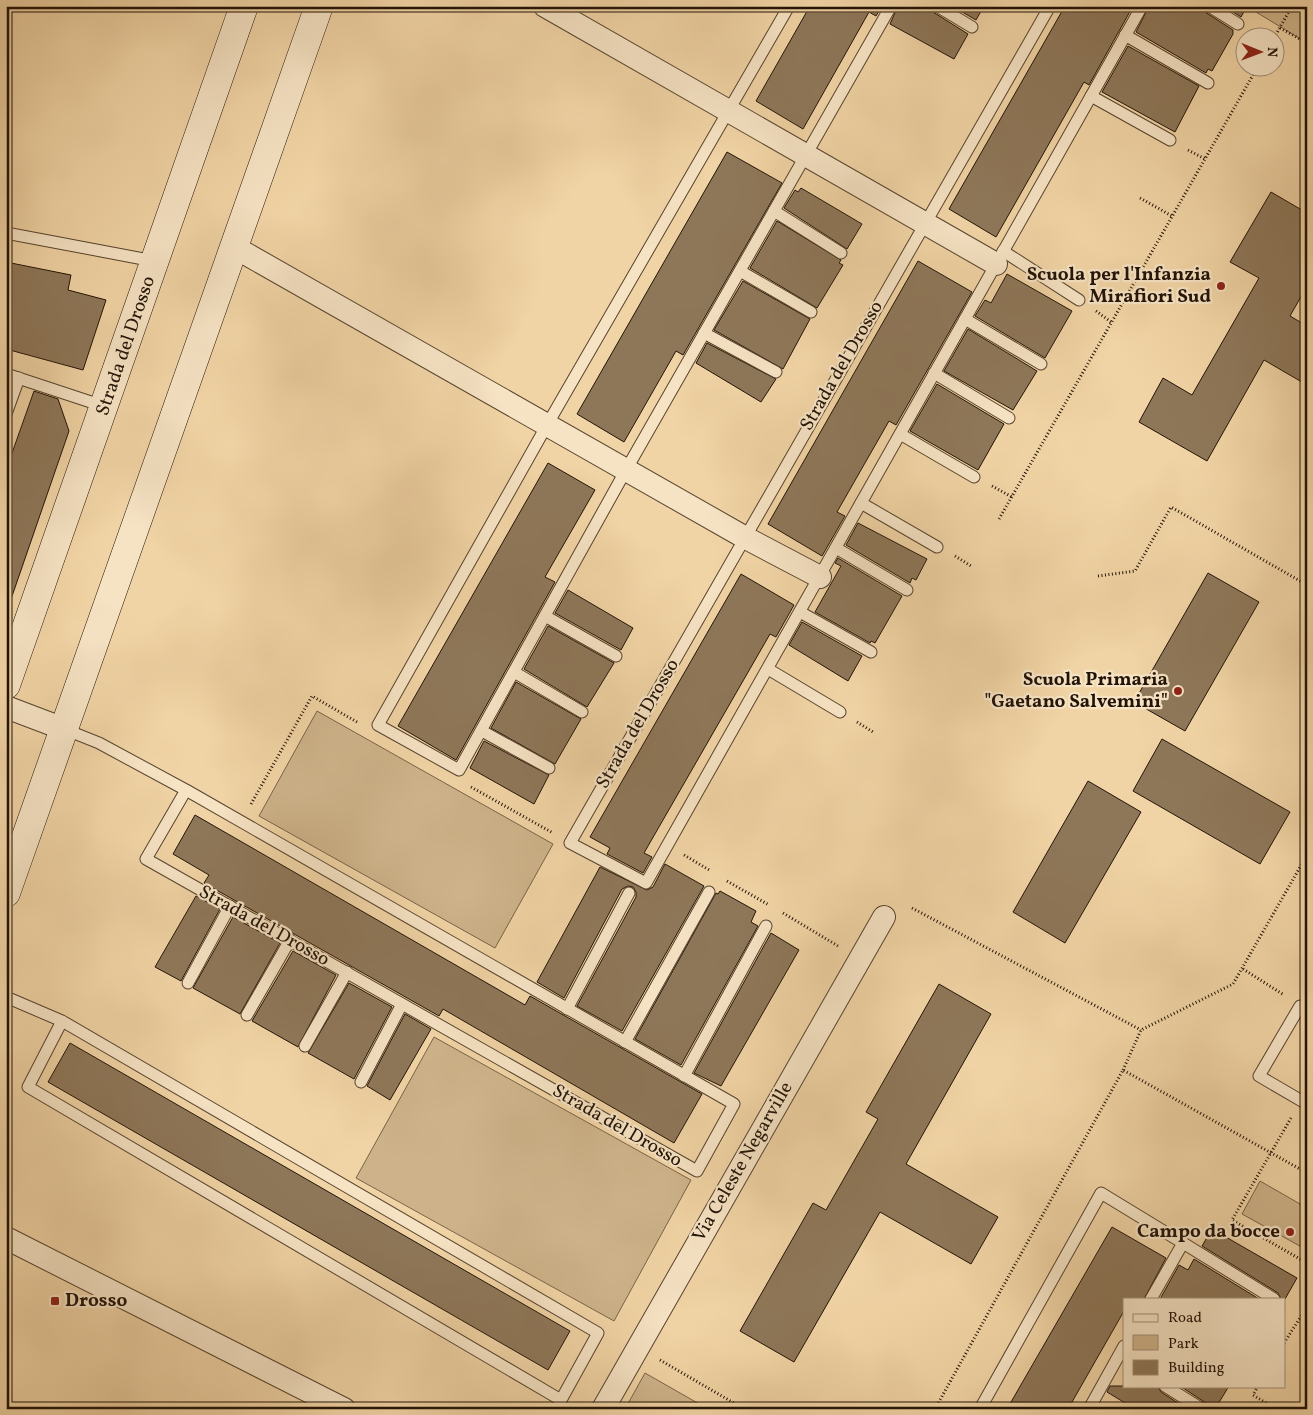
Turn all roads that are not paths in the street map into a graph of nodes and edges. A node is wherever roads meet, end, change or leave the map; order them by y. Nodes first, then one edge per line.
1 (244, 6) edge
2 (319, 6) edge
3 (545, 6) edge
4 (789, 6) edge
5 (891, 6) edge
6 (937, 6) edge
7 (1050, 6) edge
8 (1142, 6) edge
9 (1209, 6) edge
10 (1238, 24) dead end
11 (972, 27) dead end
12 (1126, 35) junction
13 (1208, 83) dead end
14 (1090, 96) junction
15 (729, 111) junction
16 (1170, 140) dead end
17 (806, 154) junction
18 (774, 211) junction
19 (925, 222) junction
20 (6, 232) edge
21 (234, 247) junction
22 (842, 253) dead end
23 (999, 258) junction
24 (156, 261) junction
25 (740, 271) junction
26 (1079, 300) dead end
27 (810, 312) dead end
28 (965, 319) junction
29 (704, 333) junction
30 (1041, 364) dead end
31 (776, 372) dead end
32 (934, 373) junction
33 (6, 374) edge
34 (19, 378) junction
35 (105, 406) junction
36 (6, 414) edge
37 (1009, 418) dead end
38 (547, 425) junction
39 (900, 434) junction
40 (626, 470) junction
41 (974, 477) dead end
42 (862, 503) junction
43 (744, 537) junction
44 (937, 547) dead end
45 (836, 548) junction
46 (820, 577) junction
47 (907, 590) dead end
48 (800, 612) junction
49 (546, 616) junction
50 (871, 652) dead end
51 (616, 656) dead end
52 (768, 669) junction
53 (514, 672) junction
54 (6, 685) edge
55 (6, 707) edge
56 (582, 712) dead end
57 (840, 712) dead end
58 (64, 729) junction
59 (482, 731) junction
60 (549, 768) dead end
61 (186, 790) junction
62 (709, 892) dead end
63 (6, 893) edge
64 (629, 893) dead end
65 (230, 906) junction
66 (884, 917) dead end
67 (766, 926) dead end
68 (290, 940) junction
69 (347, 972) junction
70 (188, 983) dead end
71 (6, 997) edge
72 (402, 1004) junction
73 (1303, 1008) edge
74 (567, 1009) junction
75 (247, 1015) dead end
76 (62, 1021) junction
77 (625, 1042) junction
78 (304, 1046) dead end
79 (684, 1076) junction
80 (361, 1082) dead end
81 (1304, 1102) edge
82 (6, 1238) edge
83 (1182, 1243) junction
84 (1152, 1298) edge
85 (1272, 1298) edge
86 (1121, 1360) edge
87 (1168, 1388) edge
88 (344, 1409) edge
89 (603, 1409) edge
90 (980, 1409) edge
91 (1089, 1409) edge
92 (1202, 1409) edge

1 - 24 street, Strada del Drosso
2 - 21 street
3 - 15 street
4 - 15 lane
5 - 17 lane
6 - 11 lane
7 - 19 lane, Strada del Drosso
8 - 12 lane
9 - 10 lane
12 - 13 lane
12 - 14 lane
14 - 16 lane
14 - 23 lane
15 - 17 street
15 - 38 lane
17 - 18 lane
17 - 19 street
18 - 22 lane
18 - 25 lane
19 - 23 street
19 - 43 lane, Strada del Drosso
20 - 24 lane
21 - 38 street
21 - 58 street
23 - 26 lane
23 - 28 lane
24 - 35 street, Strada del Drosso
25 - 27 lane
25 - 29 lane
28 - 30 lane
28 - 32 lane
29 - 31 lane
29 - 40 lane
32 - 37 lane
32 - 39 lane
33 - 34 lane
34 - 35 lane
34 - 36 lane
35 - 54 street, Strada del Drosso
38 - 40 street
38 - 59 lane
39 - 41 lane
39 - 42 lane
40 - 43 street
40 - 49 lane
42 - 44 lane
42 - 45 lane
43 - 46 street
43 - 52 lane, Strada del Drosso
45 - 46 lane
45 - 47 lane
46 - 48 lane
48 - 50 lane
48 - 52 lane
49 - 51 lane
49 - 53 lane
52 - 57 lane
53 - 56 lane
53 - 59 lane
55 - 58 street, Strada del Drosso
58 - 61 lane, Strada del Drosso
58 - 63 street
59 - 60 lane
61 - 65 lane, Strada del Drosso
61 - 74 lane, Strada del Drosso
62 - 77 lane
64 - 74 lane
65 - 68 lane, Strada del Drosso
65 - 70 lane
66 - 89 street, Via Celeste Negarville
67 - 79 lane
68 - 69 lane, Strada del Drosso
68 - 75 lane
69 - 72 lane, Strada del Drosso
69 - 78 lane
71 - 76 lane
72 - 79 lane, Strada del Drosso
72 - 80 lane
73 - 81 lane
74 - 77 lane, Strada del Drosso
76 - 76 lane
77 - 79 lane, Strada del Drosso
82 - 88 street
83 - 84 lane
83 - 85 lane
83 - 90 lane
86 - 91 lane
87 - 92 lane

